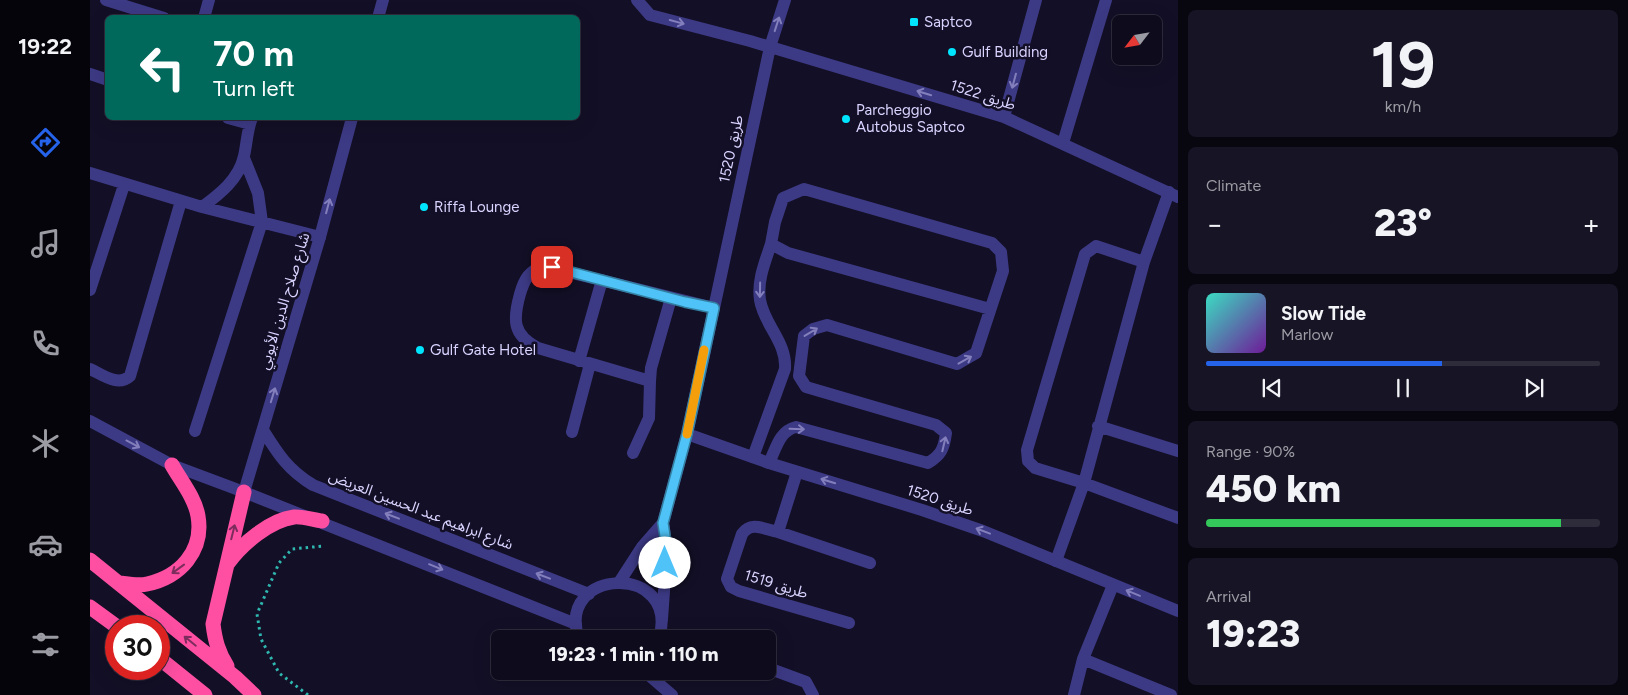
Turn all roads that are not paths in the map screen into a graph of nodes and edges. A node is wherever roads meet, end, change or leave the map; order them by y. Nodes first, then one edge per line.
1 (209, 0) edge
2 (383, 0) edge
3 (637, 0) edge
4 (785, 0) edge
5 (1036, 0) edge
6 (1106, 0) edge
7 (112, 1) edge
8 (155, 15) edge
9 (205, 15) edge
10 (379, 15) edge
11 (770, 47) junction
12 (90, 74) edge
13 (105, 79) edge
14 (1004, 118) junction
15 (351, 120) edge
16 (251, 121) edge
17 (1063, 143) junction
18 (244, 158) junction
19 (90, 173) edge
20 (124, 185) junction
21 (1174, 194) edge
22 (181, 201) junction
23 (202, 207) junction
24 (262, 222) junction
25 (320, 237) junction
26 (771, 244) junction
27 (1144, 262) junction
28 (602, 280) junction
29 (90, 290) edge
30 (671, 298) junction
31 (714, 308) junction
32 (990, 309) junction
33 (585, 362) junction
34 (90, 368) edge
35 (650, 381) junction
36 (90, 421) edge
37 (1098, 426) junction
38 (263, 430) junction
39 (195, 431) dead end
40 (572, 432) dead end
41 (687, 434) junction
42 (1178, 451) edge
43 (633, 452) dead end
44 (753, 457) junction
45 (769, 463) junction
46 (172, 465) junction
47 (797, 472) junction
48 (1084, 483) junction
49 (244, 492) junction
50 (1178, 518) edge
51 (322, 521) junction
52 (663, 523) junction
53 (778, 532) junction
54 (90, 560) edge
55 (1056, 560) junction
56 (870, 563) dead end
57 (224, 568) junction
58 (620, 581) junction
59 (120, 583) junction
60 (1113, 585) junction
61 (589, 594) junction
62 (90, 607) edge
63 (1178, 611) edge
64 (105, 618) edge
65 (662, 619) junction
66 (849, 623) dead end
67 (576, 624) junction
68 (577, 630) edge
69 (660, 630) edge
70 (1083, 659) junction
71 (170, 667) edge
72 (776, 671) edge
73 (235, 677) junction
74 (654, 680) edge
75 (206, 695) edge
76 (254, 695) edge
77 (672, 695) edge
78 (813, 695) edge
79 (1074, 695) edge
80 (1171, 695) edge

1 - 9 street
2 - 10 street
3 -> 11 street, طريق 1522
11 -> 4 street
5 -> 14 street
6 - 17 street
7 - 8 street
14 -> 11 street, طريق 1522
11 - 31 street, طريق 1520
12 - 13 street
14 - 17 street, طريق 1522
25 -> 15 street, شارع صلاح الدين الأيوبي
16 - 18 street
17 - 21 street, طريق 1522
18 - 23 street
18 - 24 street
19 - 20 street
20 - 22 street
20 - 29 street
21 - 27 street
22 - 23 street
22 - 34 street
23 - 24 street
24 - 25 street
24 - 39 street
38 -> 25 street, شارع صلاح الدين الأيوبي
26 - 32 street
26 - 32 street
26 -> 44 street
27 - 37 street
27 - 48 street
28 - 30 street
28 - 33 street
28 - 33 street
30 - 31 street
30 - 35 street
31 - 41 street, طريق 1520
45 -> 32 street
33 - 35 street
33 - 40 street
35 - 43 street
36 -> 46 street
37 - 42 street
37 - 48 street
38 - 49 street, شارع صلاح الدين الأيوبي
61 -> 38 street, شارع ابراهيم عبد الحسين العريض
41 - 44 street, طريق 1520
41 - 52 street, طريق 1520
44 - 45 street, طريق 1520
45 - 47 street, طريق 1520
46 - 49 street
46 -> 59 highway
47 - 53 street
55 -> 47 street, طريق 1520
48 - 50 street
48 - 55 street
49 - 51 street
57 -> 49 highway
51 - 57 highway
51 -> 67 street
52 - 58 street, طريق 1520
52 - 65 street, طريق 1520
53 - 56 street
53 - 66 street, طريق 1519
54 - 59 highway
55 - 60 street, طريق 1520
57 - 73 highway
58 - 61 street
58 - 65 street
73 -> 59 highway
63 -> 60 street, طريق 1520
60 - 70 street
61 - 67 street
62 - 64 highway
65 - 69 street, طريق 1520
67 - 68 street
70 - 79 street
70 - 80 street
71 - 75 highway
72 - 78 street
73 - 76 highway
74 - 77 street

